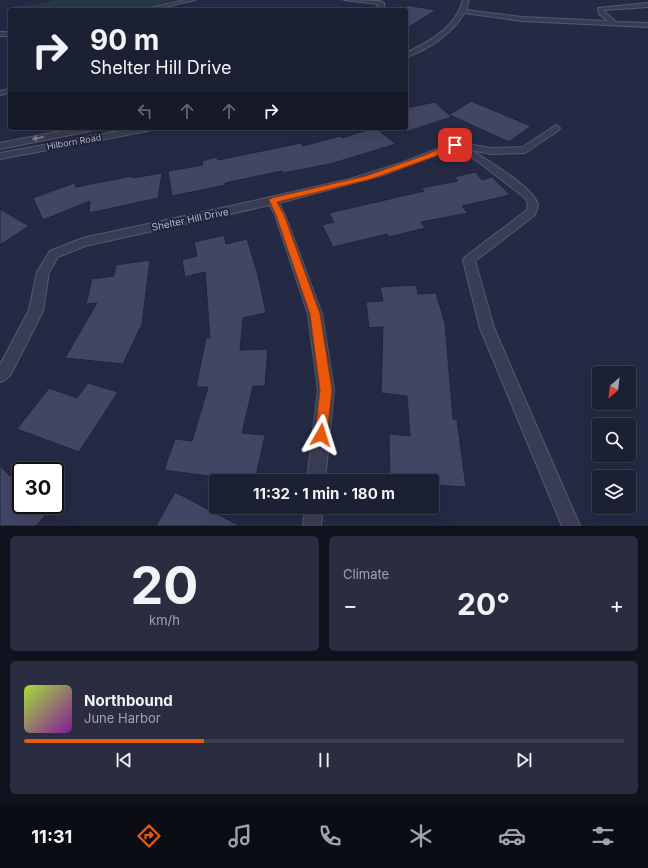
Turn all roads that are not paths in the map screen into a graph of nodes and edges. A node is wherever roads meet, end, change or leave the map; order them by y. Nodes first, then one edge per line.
1 (192, 0) edge
2 (347, 0) edge
3 (466, 0) edge
4 (648, 5) edge
5 (154, 8) edge
6 (381, 8) edge
7 (462, 11) junction
8 (522, 19) junction
9 (554, 21) junction
10 (614, 24) junction
11 (577, 25) junction
12 (648, 25) edge
13 (408, 55) edge
14 (556, 128) dead end
15 (67, 130) edge
16 (137, 130) edge
17 (56, 131) edge
18 (56, 145) junction
19 (455, 145) junction
20 (0, 146) edge
21 (0, 156) edge
22 (272, 200) junction
23 (0, 375) edge
24 (317, 474) edge
25 (313, 514) edge
26 (312, 526) edge
27 (570, 526) edge

1 - 5 street
2 - 6 street
3 - 7 street
4 - 10 street
7 - 8 street
7 - 13 street
8 - 9 street
8 - 11 street
9 - 10 street
9 - 11 street
10 - 11 street
10 - 12 street
14 - 19 street
15 - 17 street, Hilborn Road
16 - 18 street, Hilborn Road
17 - 18 street
17 -> 20 street, Hilborn Road
18 - 21 street, Hilborn Road
19 - 22 street, Shelter Hill Drive
19 - 27 street
22 - 23 street, Shelter Hill Drive
22 - 24 street
25 - 26 street

